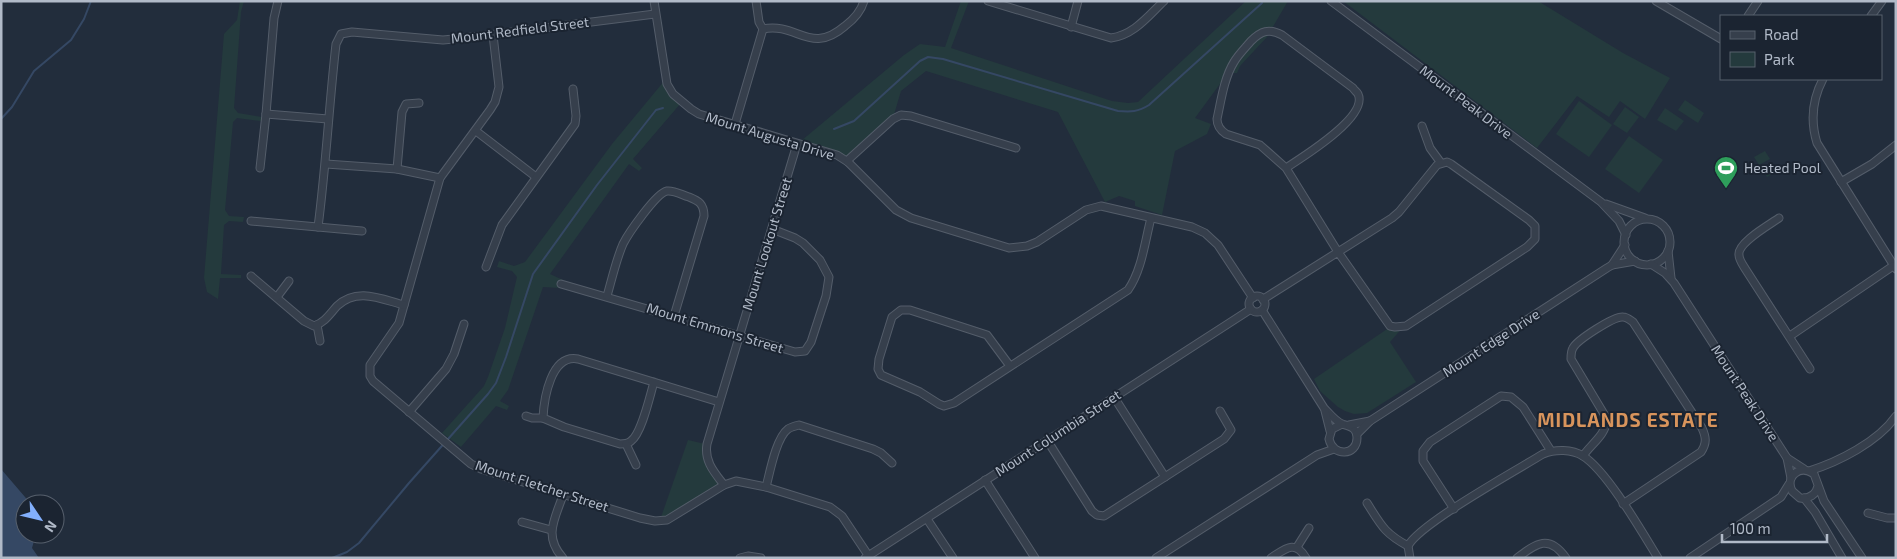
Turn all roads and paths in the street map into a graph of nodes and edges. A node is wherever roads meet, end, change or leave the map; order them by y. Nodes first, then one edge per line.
1 (278, 1) edge
2 (654, 1) edge
3 (756, 1) edge
4 (864, 1) edge
5 (988, 1) edge
6 (1078, 1) edge
7 (1164, 1) edge
8 (1331, 1) edge
9 (1656, 1) edge
10 (1758, 1) edge
11 (1882, 1) edge
12 (655, 14) junction
13 (1749, 15) edge
14 (1872, 15) edge
15 (1071, 27) junction
16 (763, 29) junction
17 (493, 35) junction
18 (1720, 38) edge
19 (1823, 80) edge
20 (573, 89) dead end
21 (419, 103) dead end
22 (266, 114) junction
23 (328, 119) junction
24 (734, 124) junction
25 (1422, 126) dead end
26 (476, 131) junction
27 (798, 144) junction
28 (1896, 145) edge
29 (1016, 148) dead end
30 (848, 162) junction
31 (1441, 163) junction
32 (326, 164) junction
33 (260, 168) dead end
34 (1286, 168) junction
35 (396, 169) junction
36 (536, 177) junction
37 (440, 178) junction
38 (1841, 182) junction
39 (1601, 202) junction
40 (1151, 218) junction
41 (1779, 218) dead end
42 (1650, 219) junction
43 (251, 221) dead end
44 (318, 227) junction
45 (772, 229) junction
46 (362, 231) dead end
47 (1626, 235) junction
48 (1625, 245) junction
49 (1668, 251) junction
50 (1338, 252) junction
51 (1635, 261) junction
52 (1651, 264) junction
53 (1612, 265) junction
54 (486, 267) dead end
55 (1895, 267) edge
56 (251, 276) dead end
57 (1671, 278) junction
58 (290, 281) dead end
59 (562, 284) dead end
60 (607, 296) junction
61 (276, 297) junction
62 (1253, 298) junction
63 (1263, 300) junction
64 (404, 305) junction
65 (1250, 309) junction
66 (1262, 310) junction
67 (674, 316) junction
68 (464, 324) dead end
69 (317, 325) junction
70 (740, 335) junction
71 (1790, 336) junction
72 (320, 341) dead end
73 (1010, 366) junction
74 (1810, 369) dead end
75 (654, 382) junction
76 (1114, 397) junction
77 (719, 402) junction
78 (1324, 408) junction
79 (1220, 411) dead end
80 (409, 412) junction
81 (526, 416) dead end
82 (543, 418) junction
83 (1895, 419) edge
84 (1370, 421) junction
85 (1346, 424) junction
86 (1330, 431) junction
87 (1357, 434) junction
88 (1329, 439) junction
89 (1047, 440) junction
90 (626, 444) junction
91 (1334, 449) junction
92 (1551, 451) junction
93 (1317, 455) junction
94 (1582, 456) junction
95 (1787, 458) junction
96 (892, 462) dead end
97 (636, 465) dead end
98 (1830, 465) junction
99 (1806, 470) junction
100 (1165, 477) junction
101 (985, 480) junction
102 (1790, 481) junction
103 (1818, 483) junction
104 (724, 485) junction
105 (766, 487) junction
106 (563, 495) junction
107 (1781, 497) junction
108 (1800, 497) junction
109 (1367, 503) dead end
110 (1623, 504) junction
111 (1454, 509) junction
112 (1868, 513) dead end
113 (1896, 518) edge
114 (927, 519) junction
115 (522, 522) dead end
116 (1309, 528) dead end
117 (551, 530) junction
118 (1408, 546) junction
119 (1297, 547) junction
120 (868, 557) edge
121 (563, 558) edge
122 (740, 558) edge
123 (761, 558) edge
124 (953, 558) edge
125 (1035, 558) edge
126 (1156, 558) edge
127 (1271, 558) edge
128 (1306, 558) edge
129 (1410, 558) edge
130 (1518, 558) edge
131 (1566, 558) edge
132 (1658, 558) edge
133 (1690, 558) edge
134 (1842, 558) edge
135 (1862, 558) edge

1 - 22 street
2 - 12 street, Mount Augusta Drive
3 - 16 street
4 - 16 street
5 - 15 street
6 - 15 street
7 - 15 street
8 - 39 street, Mount Peak Drive
9 - 18 street
10 - 13 street
11 - 14 street
12 - 17 street, Mount Redfield Street
12 - 24 street, Mount Augusta Drive
16 - 24 street
17 - 23 street, Mount Redfield Street
17 - 26 street, Mount Fletcher Street
19 - 38 street
20 - 36 street
21 - 35 street
22 - 23 street
22 - 33 street
23 - 32 street, Mount Redfield Street
24 - 27 street, Mount Augusta Drive
25 - 31 street
26 - 36 street
26 - 37 street, Mount Fletcher Street
27 - 30 street, Mount Augusta Drive
27 - 45 street, Mount Lookout Street
28 - 38 street
29 - 30 street
30 - 40 street, Mount Augusta Drive
31 - 50 street
31 - 50 street
32 - 35 street
32 - 44 street, Mount Redfield Street
34 - 34 street
34 - 50 street
35 - 37 street
36 - 54 street
37 - 64 street, Mount Fletcher Street
38 - 55 street
39 - 42 street, Mount Peak Drive
39 - 47 street, Mount Peak Drive
40 - 62 street, Mount Augusta Drive
40 - 73 street
41 - 71 street
42 - 47 street
42 - 49 street, Mount Peak Drive
43 - 44 street
44 - 46 street
45 - 70 street, Mount Lookout Street
45 - 70 street, Mount Emmons Street
47 - 48 street
48 - 51 street
48 - 53 street, Mount Edge Drive
49 - 52 street
49 - 57 street, Mount Peak Drive
50 - 63 street
51 - 52 street, Mount Peak Drive
51 - 53 street, Mount Edge Drive
52 - 57 street, Mount Peak Drive
53 - 84 street, Mount Edge Drive
55 - 71 street
56 - 61 street
57 - 95 street, Mount Peak Drive
58 - 61 street
59 - 60 street, Mount Emmons Street
60 - 67 street, Mount Emmons Street
60 - 67 street
61 - 69 street
62 - 63 street
62 - 65 street
63 - 66 street
64 - 69 street
64 - 80 street, Mount Fletcher Street
65 - 66 street
65 - 76 street, Mount Columbia Street
66 - 78 street
67 - 70 street, Mount Emmons Street
68 - 80 street
69 - 72 street
70 - 77 street, Mount Lookout Street
71 - 74 street
73 - 73 street
75 - 77 street
75 - 82 street
75 - 90 street
76 - 89 street, Mount Columbia Street
76 - 100 street
77 - 104 street, Mount Lookout Street
78 - 85 street
78 - 86 street
79 - 100 street
80 - 106 street, Mount Fletcher Street
81 - 82 street
82 - 90 street
83 - 98 street
84 - 85 street, Mount Edge Drive
84 - 87 street, Mount Edge Drive
85 - 86 street, Mount Edge Drive
85 - 87 street
86 - 88 street, Mount Edge Drive
87 - 91 street, Mount Edge Drive
88 - 91 street
88 - 93 street, Mount Edge Drive
89 - 100 street
89 - 101 street, Mount Columbia Street
90 - 97 street
91 - 93 street, Mount Edge Drive
92 - 94 street
92 - 111 street
92 - 111 street
93 - 126 street, Mount Edge Drive
94 - 110 street
94 - 110 street
95 - 99 street, Mount Peak Drive
95 - 102 street, Mount Peak Drive
96 - 105 street
98 - 99 street
98 - 103 street
99 - 102 street
99 - 103 street, Mount Peak Drive
101 - 114 street, Mount Columbia Street
101 - 125 street
102 - 107 street
102 - 108 street, Mount Peak Drive
103 - 108 street
103 - 135 street, Mount Peak Drive
104 - 105 street
104 - 106 street, Mount Fletcher Street
105 - 120 street
106 - 117 street
107 - 108 street
107 - 133 street
108 - 134 street, Mount Peak Drive
109 - 118 street
110 - 132 street
111 - 118 street
112 - 113 street
114 - 120 street, Mount Columbia Street
114 - 124 street
115 - 117 street
116 - 119 street
117 - 121 street
118 - 129 street
119 - 127 street
119 - 128 street
122 - 123 street
130 - 131 street

